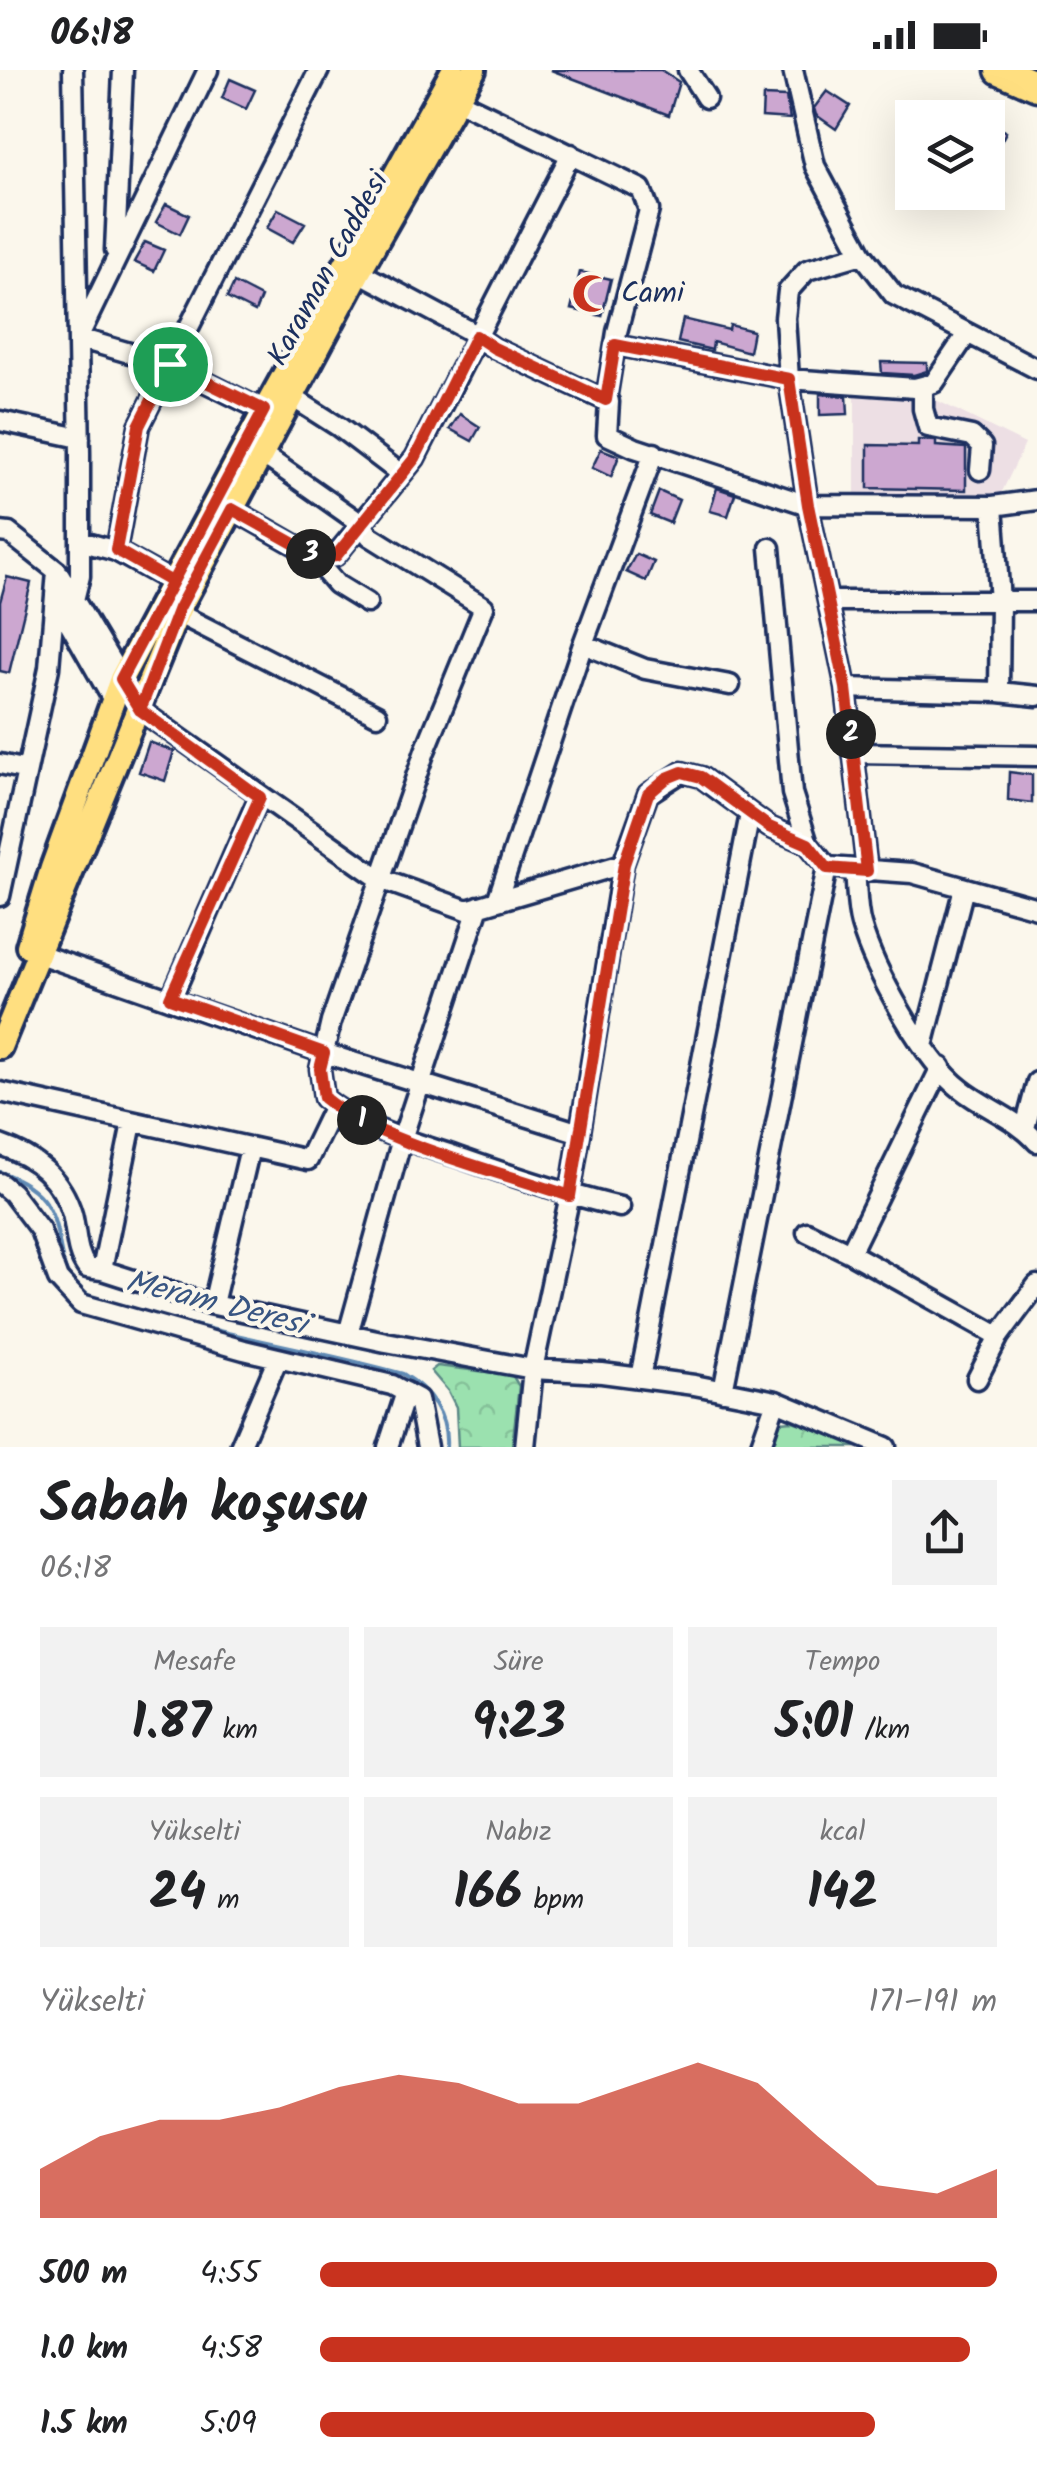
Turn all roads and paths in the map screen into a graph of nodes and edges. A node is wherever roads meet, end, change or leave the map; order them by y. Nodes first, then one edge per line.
1 (73, 70) edge
2 (123, 70) edge
3 (208, 70) edge
4 (320, 70) edge
5 (454, 70) edge
6 (474, 70) edge
7 (688, 70) edge
8 (793, 70) edge
9 (1000, 70) edge
10 (1037, 86) edge
11 (706, 98) dead end
12 (457, 100) junction
13 (571, 154) junction
14 (862, 254) junction
15 (115, 260) junction
16 (359, 272) junction
17 (967, 334) junction
18 (476, 336) junction
19 (78, 338) junction
20 (615, 345) junction
21 (170, 364) junction
22 (1037, 369) edge
23 (789, 379) junction
24 (923, 386) junction
25 (292, 397) junction
26 (606, 400) junction
27 (264, 410) junction
28 (0, 421) edge
29 (80, 438) junction
30 (654, 453) junction
31 (262, 454) junction
32 (980, 470) dead end
33 (401, 474) junction
34 (1037, 500) edge
35 (808, 505) junction
36 (993, 506) junction
37 (232, 509) junction
38 (360, 523) junction
39 (0, 532) edge
40 (80, 540) junction
41 (770, 548) dead end
42 (116, 550) junction
43 (324, 558) junction
44 (57, 571) junction
45 (172, 582) junction
46 (54, 598) junction
47 (74, 600) junction
48 (830, 601) junction
49 (1000, 601) junction
50 (1037, 601) edge
51 (368, 603) dead end
52 (178, 613) junction
53 (583, 644) junction
54 (730, 685) dead end
55 (846, 688) junction
56 (117, 690) junction
57 (999, 692) junction
58 (1037, 696) edge
59 (140, 710) junction
60 (378, 716) dead end
61 (853, 753) junction
62 (1037, 756) edge
63 (0, 764) edge
64 (27, 770) junction
65 (260, 797) junction
66 (750, 814) junction
67 (808, 844) junction
68 (624, 864) junction
69 (827, 868) junction
70 (861, 871) junction
71 (380, 879) junction
72 (1, 885) edge
73 (964, 888) junction
74 (488, 904) junction
75 (1037, 908) edge
76 (39, 954) junction
77 (170, 998) junction
78 (0, 1036) edge
79 (924, 1046) junction
80 (0, 1047) edge
81 (324, 1053) junction
82 (941, 1067) junction
83 (420, 1082) junction
84 (1037, 1082) edge
85 (0, 1092) edge
86 (334, 1106) junction
87 (132, 1123) junction
88 (580, 1133) junction
89 (1031, 1135) edge
90 (402, 1138) junction
91 (0, 1145) edge
92 (250, 1148) junction
93 (0, 1183) edge
94 (570, 1196) junction
95 (620, 1207) dead end
96 (807, 1232) dead end
97 (850, 1253) junction
98 (102, 1270) junction
99 (1037, 1285) edge
100 (213, 1304) junction
101 (348, 1334) junction
102 (999, 1336) junction
103 (278, 1358) junction
104 (533, 1369) junction
105 (640, 1378) junction
106 (977, 1379) dead end
107 (723, 1391) junction
108 (406, 1392) junction
109 (776, 1401) junction
110 (240, 1447) edge
111 (388, 1447) edge
112 (427, 1447) edge
113 (525, 1447) edge
114 (760, 1447) edge
115 (886, 1447) edge

1 - 19 street
2 - 15 street
3 - 15 street
4 - 21 street
5 - 27 main road, Karaman Caddesi
6 - 12 main road, Karaman Caddesi
7 - 11 street
8 - 14 street
9 - 10 highway
12 - 13 street
12 - 16 main road, Karaman Caddesi
13 - 18 street
13 - 20 street
14 - 17 street
14 - 23 street
15 - 19 street
16 - 18 street
16 - 25 main road, Karaman Caddesi
17 - 22 street
17 - 24 street
18 - 26 street
18 - 33 street
19 - 21 street
19 - 29 street
20 - 23 street
20 - 26 street
21 - 27 street
21 - 42 street
23 - 24 street
23 - 35 street
24 - 32 street
25 - 31 main road, Karaman Caddesi
25 - 33 street
26 - 30 street
27 - 45 main road, Karaman Caddesi
28 - 29 street
29 - 40 street
30 - 35 street
30 - 53 street
31 - 37 main road, Karaman Caddesi
31 - 38 street
33 - 38 street
34 - 36 street
35 - 36 street
35 - 48 street
36 - 49 street
37 - 43 street
37 - 52 main road, Karaman Caddesi
38 - 43 street
38 - 71 street
39 - 44 street
40 - 42 street
40 - 47 street
41 - 67 street
42 - 45 street
43 - 51 street
44 - 46 street
44 - 47 street
45 - 56 main road, Karaman Caddesi
46 - 56 street
46 - 64 street
47 - 56 street
48 - 49 street
48 - 55 street
49 - 50 street
49 - 57 street
52 - 59 main road, Karaman Caddesi
52 - 60 street
53 - 54 street
53 - 74 street
55 - 57 street
55 - 61 street
56 - 59 street
56 - 78 main road, Karaman Caddesi
57 - 58 street
59 - 65 street
59 - 76 main road, Karaman Caddesi
61 - 62 street
61 - 70 street
63 - 64 street
64 - 72 street
65 - 71 street
65 - 77 street
66 - 67 street
66 - 68 street
66 - 105 street
67 - 69 street
68 - 74 street
68 - 88 street
69 - 70 street
69 - 107 street
70 - 73 street
70 - 79 street
71 - 74 street
71 - 81 street
73 - 75 street
73 - 79 street
74 - 83 street
76 - 77 street
76 - 80 main road, Karaman Caddesi
77 - 81 street
79 - 82 street
81 - 83 street
81 - 86 street
82 - 89 street
82 - 97 street
83 - 88 street
83 - 90 street
84 - 89 street
85 - 87 street
86 - 90 street
86 - 92 street
87 - 92 street
87 - 98 street
88 - 94 street
90 - 94 street
90 - 101 street
91 - 98 street
92 - 100 street
93 - 103 street
94 - 95 street
94 - 104 street
96 - 97 street
97 - 102 street
98 - 100 street
99 - 102 street
100 - 101 street
101 - 104 street
102 - 106 street
103 - 108 street
103 - 110 street
104 - 105 street
104 - 113 street
105 - 107 street
107 - 109 street
108 - 111 street
108 - 112 street
109 - 114 street
109 - 115 street

